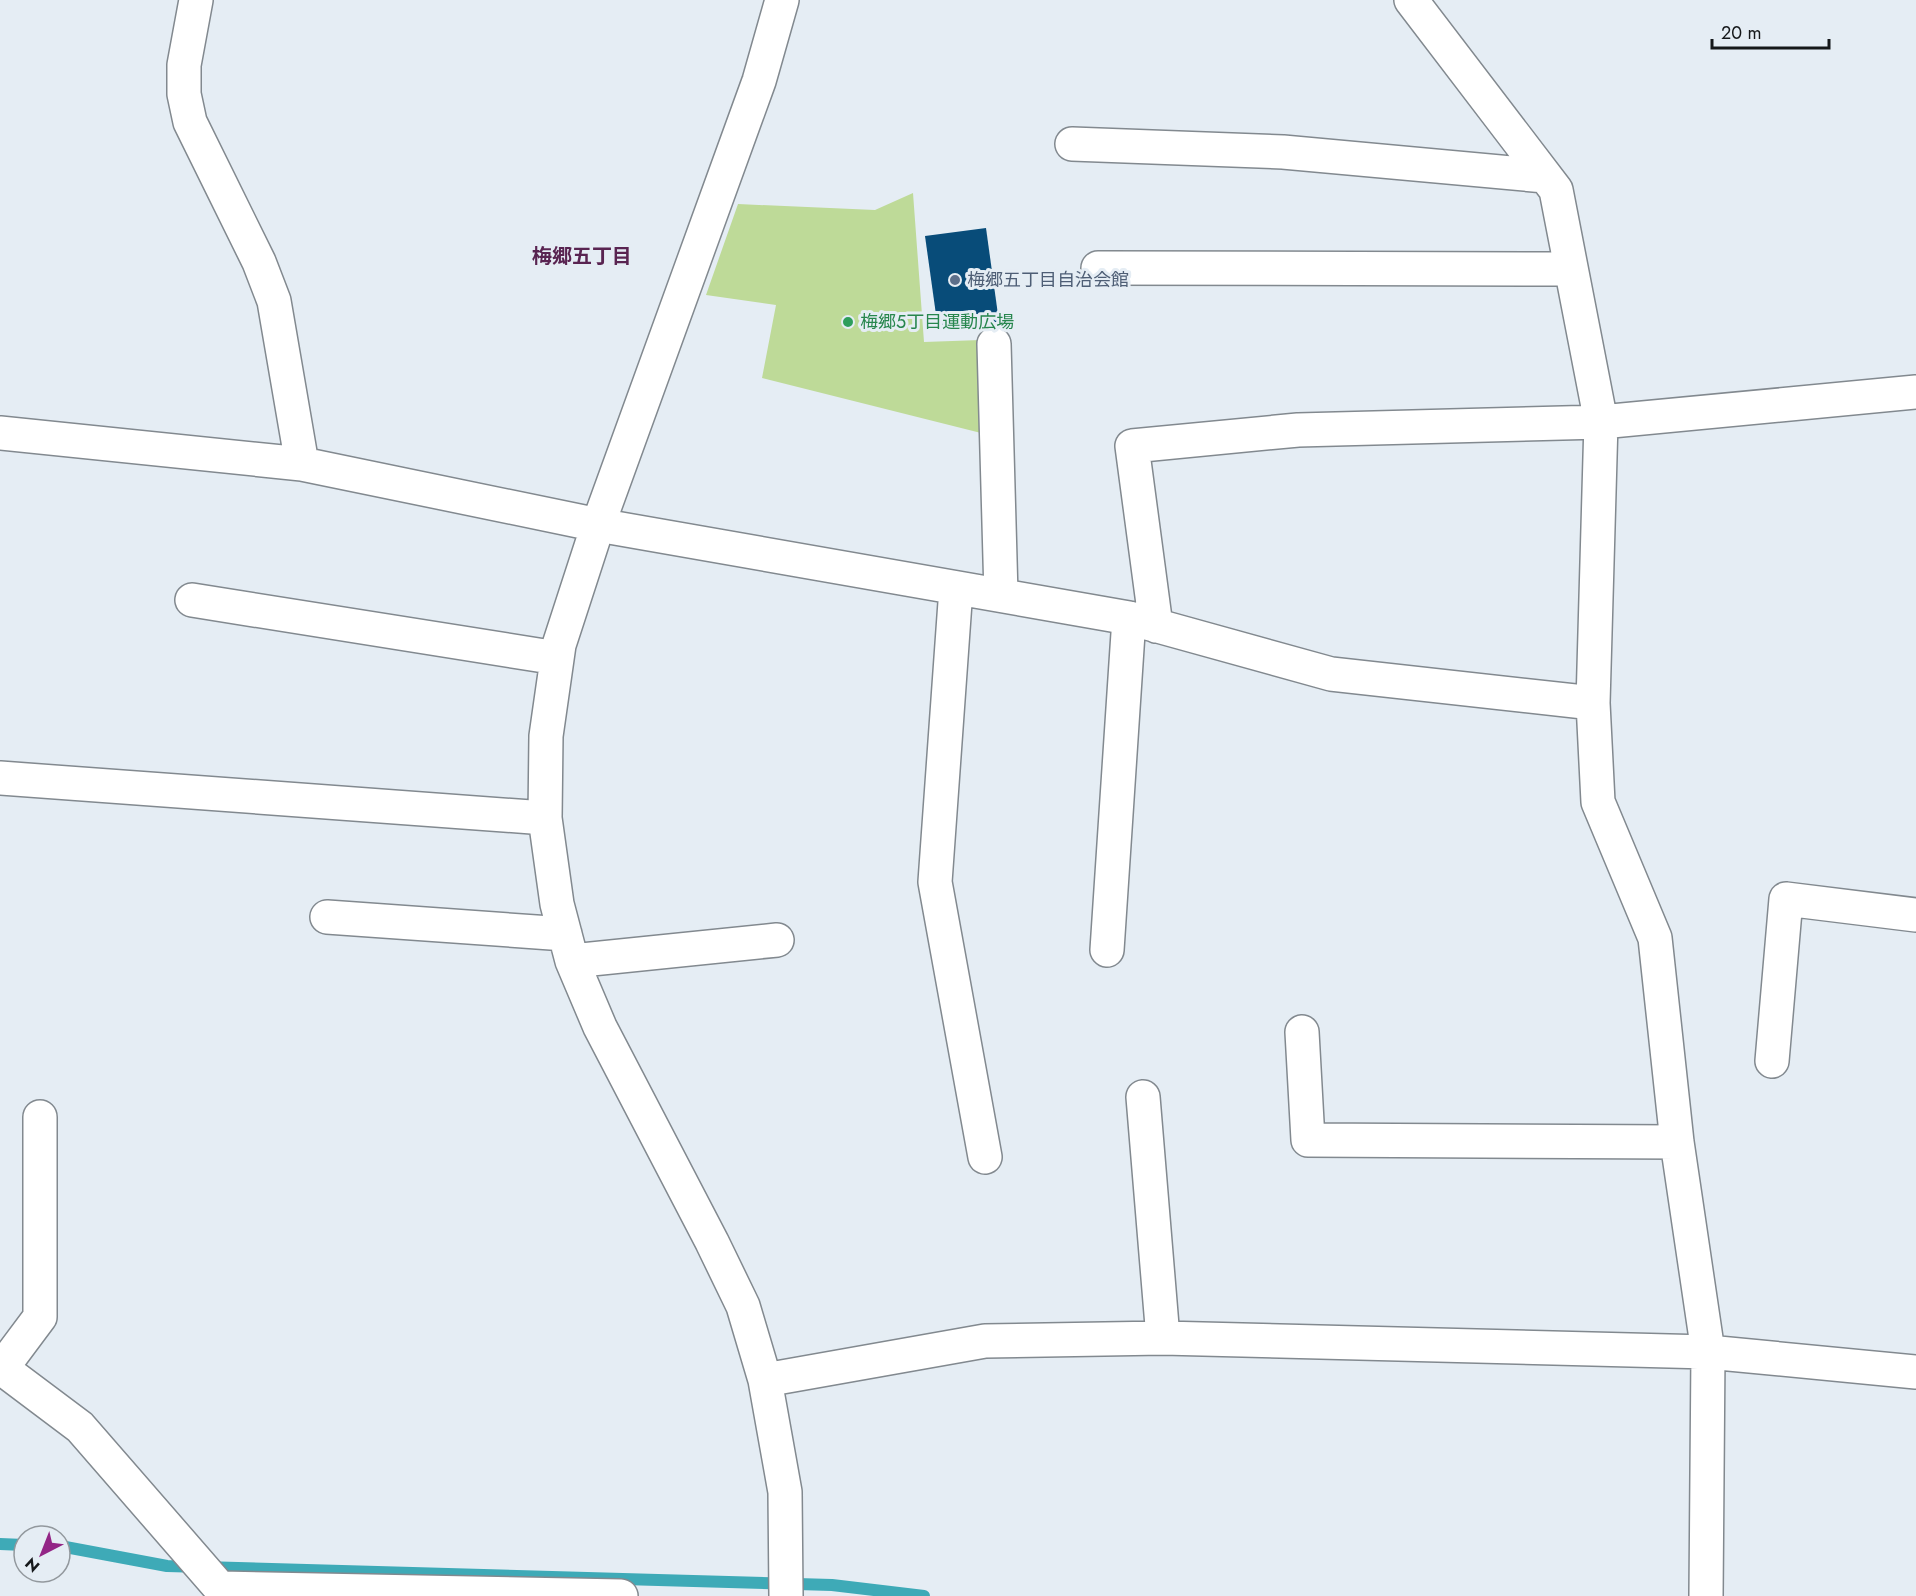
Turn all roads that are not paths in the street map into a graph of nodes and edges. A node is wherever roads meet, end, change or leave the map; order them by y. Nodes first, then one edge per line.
1 (196, 0) edge
2 (782, 0) edge
3 (1411, 0) edge
4 (1072, 144) dead end
5 (1545, 176) junction
6 (1098, 268) dead end
7 (1572, 269) junction
8 (994, 344) dead end
9 (1916, 392) edge
10 (1601, 422) junction
11 (0, 433) edge
12 (302, 464) junction
13 (598, 525) junction
14 (956, 588) junction
15 (1001, 595) junction
16 (192, 600) dead end
17 (1143, 622) junction
18 (557, 658) junction
19 (1593, 704) junction
20 (0, 778) edge
21 (545, 818) junction
22 (1916, 915) edge
23 (327, 917) dead end
24 (777, 940) dead end
25 (569, 948) junction
26 (1107, 950) dead end
27 (1302, 1032) dead end
28 (1772, 1061) dead end
29 (1143, 1097) dead end
30 (40, 1117) dead end
31 (1677, 1142) junction
32 (985, 1157) dead end
33 (1163, 1338) junction
34 (1708, 1352) junction
35 (1, 1368) edge
36 (1916, 1372) edge
37 (765, 1380) junction
38 (222, 1592) edge
39 (621, 1596) edge
40 (786, 1596) edge
41 (1706, 1596) edge

1 - 12 street
2 - 13 street
3 - 5 street
4 - 5 street
5 - 7 street
6 - 7 street
7 - 10 street
8 - 15 street
9 - 10 street
10 - 17 street
10 - 19 street
11 - 12 street
12 - 13 street
13 - 14 street
13 - 18 street
14 - 15 street
14 - 32 street
15 - 17 street
16 - 18 street
17 - 19 street
17 - 26 street
18 - 21 street
19 - 31 street
20 - 21 street
21 - 25 street
22 - 28 street
23 - 25 street
24 - 25 street
25 - 37 street
27 - 31 street
29 - 33 street
30 - 35 street
31 - 34 street
33 - 34 street
33 - 37 street
34 - 36 street
34 - 41 street
35 - 38 street
37 - 40 street
38 - 39 street

